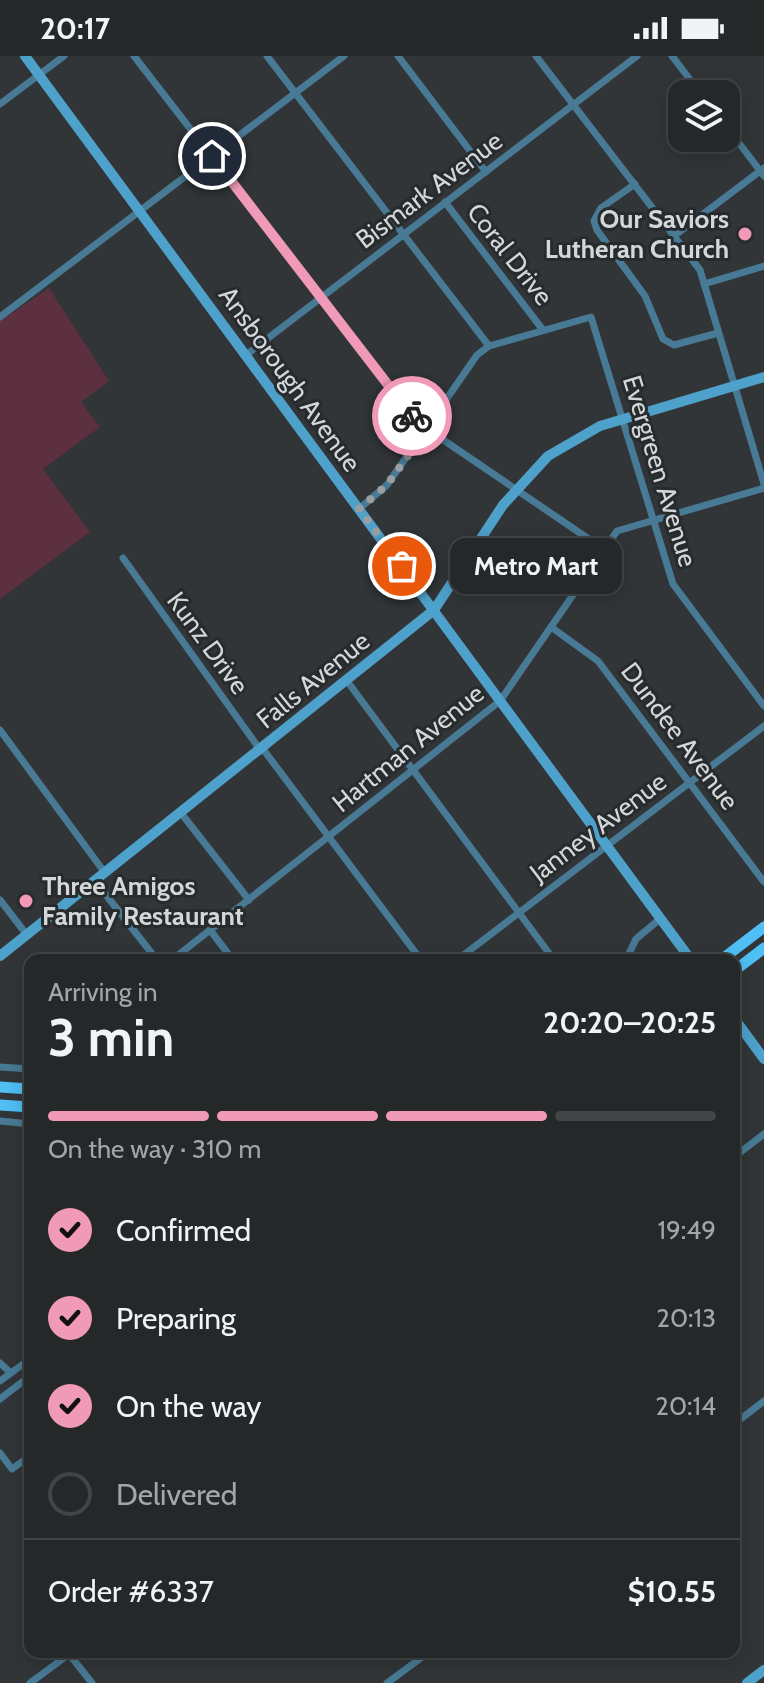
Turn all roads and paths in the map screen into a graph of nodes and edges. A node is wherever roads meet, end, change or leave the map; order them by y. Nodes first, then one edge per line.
1 (25, 56) edge
2 (64, 56) edge
3 (134, 56) edge
4 (267, 56) edge
5 (344, 56) edge
6 (398, 56) edge
7 (536, 56) edge
8 (637, 56) edge
9 (672, 56) edge
10 (38, 75) junction
11 (690, 80) edge
12 (295, 93) junction
13 (0, 104) edge
14 (573, 105) junction
15 (740, 143) edge
16 (212, 156) junction
17 (763, 171) edge
18 (486, 172) junction
19 (635, 184) junction
20 (445, 202) junction
21 (139, 211) junction
22 (403, 234) junction
23 (674, 236) junction
24 (764, 266) edge
25 (704, 284) junction
26 (321, 298) junction
27 (1, 313) edge
28 (543, 330) junction
29 (718, 333) junction
30 (489, 346) junction
31 (246, 355) junction
32 (764, 377) edge
33 (734, 386) junction
34 (624, 418) junction
35 (427, 429) junction
36 (764, 486) edge
37 (515, 489) junction
38 (359, 509) junction
39 (654, 520) junction
40 (602, 548) junction
41 (123, 558) dead end
42 (434, 610) junction
43 (551, 627) junction
44 (347, 681) junction
45 (500, 701) junction
46 (764, 706) edge
47 (764, 726) edge
48 (0, 730) edge
49 (262, 750) junction
50 (413, 770) junction
51 (690, 783) junction
52 (181, 813) junction
53 (329, 836) junction
54 (607, 846) junction
55 (105, 873) junction
56 (95, 881) junction
57 (764, 882) edge
58 (0, 900) edge
59 (249, 900) junction
60 (519, 913) junction
61 (661, 918) junction
62 (764, 927) edge
63 (210, 930) junction
64 (27, 935) junction
65 (764, 948) edge
66 (152, 954) edge
67 (180, 954) edge
68 (228, 954) edge
69 (417, 954) edge
70 (465, 954) edge
71 (550, 954) edge
72 (629, 954) edge
73 (687, 954) edge
74 (729, 954) edge
75 (0, 956) edge
76 (740, 966) edge
77 (740, 1026) edge
78 (764, 1059) edge
79 (0, 1067) edge
80 (24, 1069) edge
81 (0, 1087) edge
82 (24, 1089) edge
83 (0, 1105) edge
84 (24, 1107) edge
85 (0, 1121) edge
86 (24, 1123) edge
87 (764, 1134) edge
88 (740, 1152) edge
89 (0, 1363) edge
90 (24, 1363) edge
91 (11, 1373) junction
92 (0, 1381) edge
93 (24, 1381) edge
94 (0, 1399) edge
95 (764, 1401) edge
96 (740, 1419) edge
97 (0, 1453) edge
98 (24, 1460) edge
99 (63, 1658) edge
100 (74, 1658) edge
101 (421, 1658) edge
102 (764, 1670) edge
103 (30, 1683) edge
104 (92, 1683) edge
105 (387, 1683) edge
106 (747, 1683) edge

1 - 10 main road, Ansborough Avenue
2 - 10 street
3 - 16 street
4 - 12 street
5 - 12 street
6 - 18 street
7 - 14 street
8 - 14 street, Bismark Avenue
9 - 11 street
10 - 13 street
10 - 21 main road, Ansborough Avenue
12 - 16 street
12 - 22 street
14 - 18 street, Bismark Avenue
14 - 19 street
15 - 17 street
16 - 21 street
16 - 26 street
17 - 23 street
18 - 20 street, Bismark Avenue
19 - 23 street
19 - 29 street
20 - 22 street, Bismark Avenue
20 - 28 street, Coral Drive
21 - 27 street
21 - 31 main road, Ansborough Avenue
22 - 26 street, Bismark Avenue
22 - 30 street
23 - 25 street
24 - 25 street
25 - 29 street
26 - 31 street, Bismark Avenue
26 - 35 street
28 - 30 street
28 - 34 street, Evergreen Avenue
29 - 33 street
30 - 35 street
31 - 38 main road, Ansborough Avenue
32 - 33 main road, Falls Avenue
33 - 34 main road, Falls Avenue
33 - 36 street
34 - 37 main road, Falls Avenue
34 - 39 street, Evergreen Avenue
35 - 37 street
35 - 38 street
36 - 39 street, Hartman Avenue
37 - 40 street
37 - 42 main road, Falls Avenue
38 - 42 main road, Ansborough Avenue
39 - 40 street, Hartman Avenue
39 - 46 street, Evergreen Avenue
40 - 43 street, Hartman Avenue
41 - 49 street, Kunz Drive
42 - 44 main road, Falls Avenue
42 - 45 main road, Ansborough Avenue
43 - 45 street, Hartman Avenue
43 - 51 street, Dundee Avenue
44 - 49 main road, Falls Avenue
44 - 50 street
45 - 50 street, Hartman Avenue
45 - 54 main road, Ansborough Avenue
47 - 51 street, Janney Avenue
48 - 55 street
49 - 52 main road, Falls Avenue
49 - 53 street, Kunz Drive
50 - 53 street, Hartman Avenue
50 - 60 street
51 - 54 street, Janney Avenue
51 - 57 street, Dundee Avenue
52 - 55 main road, Falls Avenue
52 - 59 street
53 - 59 street, Hartman Avenue
53 - 69 street, Kunz Drive
54 - 60 street, Janney Avenue
54 - 61 main road, Ansborough Avenue
55 - 56 main road, Falls Avenue
56 - 64 main road, Falls Avenue
56 - 66 street
58 - 64 street
59 - 63 street, Hartman Avenue
60 - 70 street, Janney Avenue
60 - 71 street
61 - 72 street
61 - 73 main road, Ansborough Avenue
62 - 74 main road
63 - 67 street, Hartman Avenue
63 - 68 street
64 - 75 main road, Falls Avenue
65 - 76 main road
77 - 78 main road
79 - 80 street
81 - 82 main road
83 - 84 main road
85 - 86 street
87 - 88 street
89 - 91 street
90 - 91 street
91 - 92 street
93 - 94 street
95 - 96 street
97 - 98 street
99 - 103 street
100 - 104 street
101 - 105 street
102 - 106 main road

